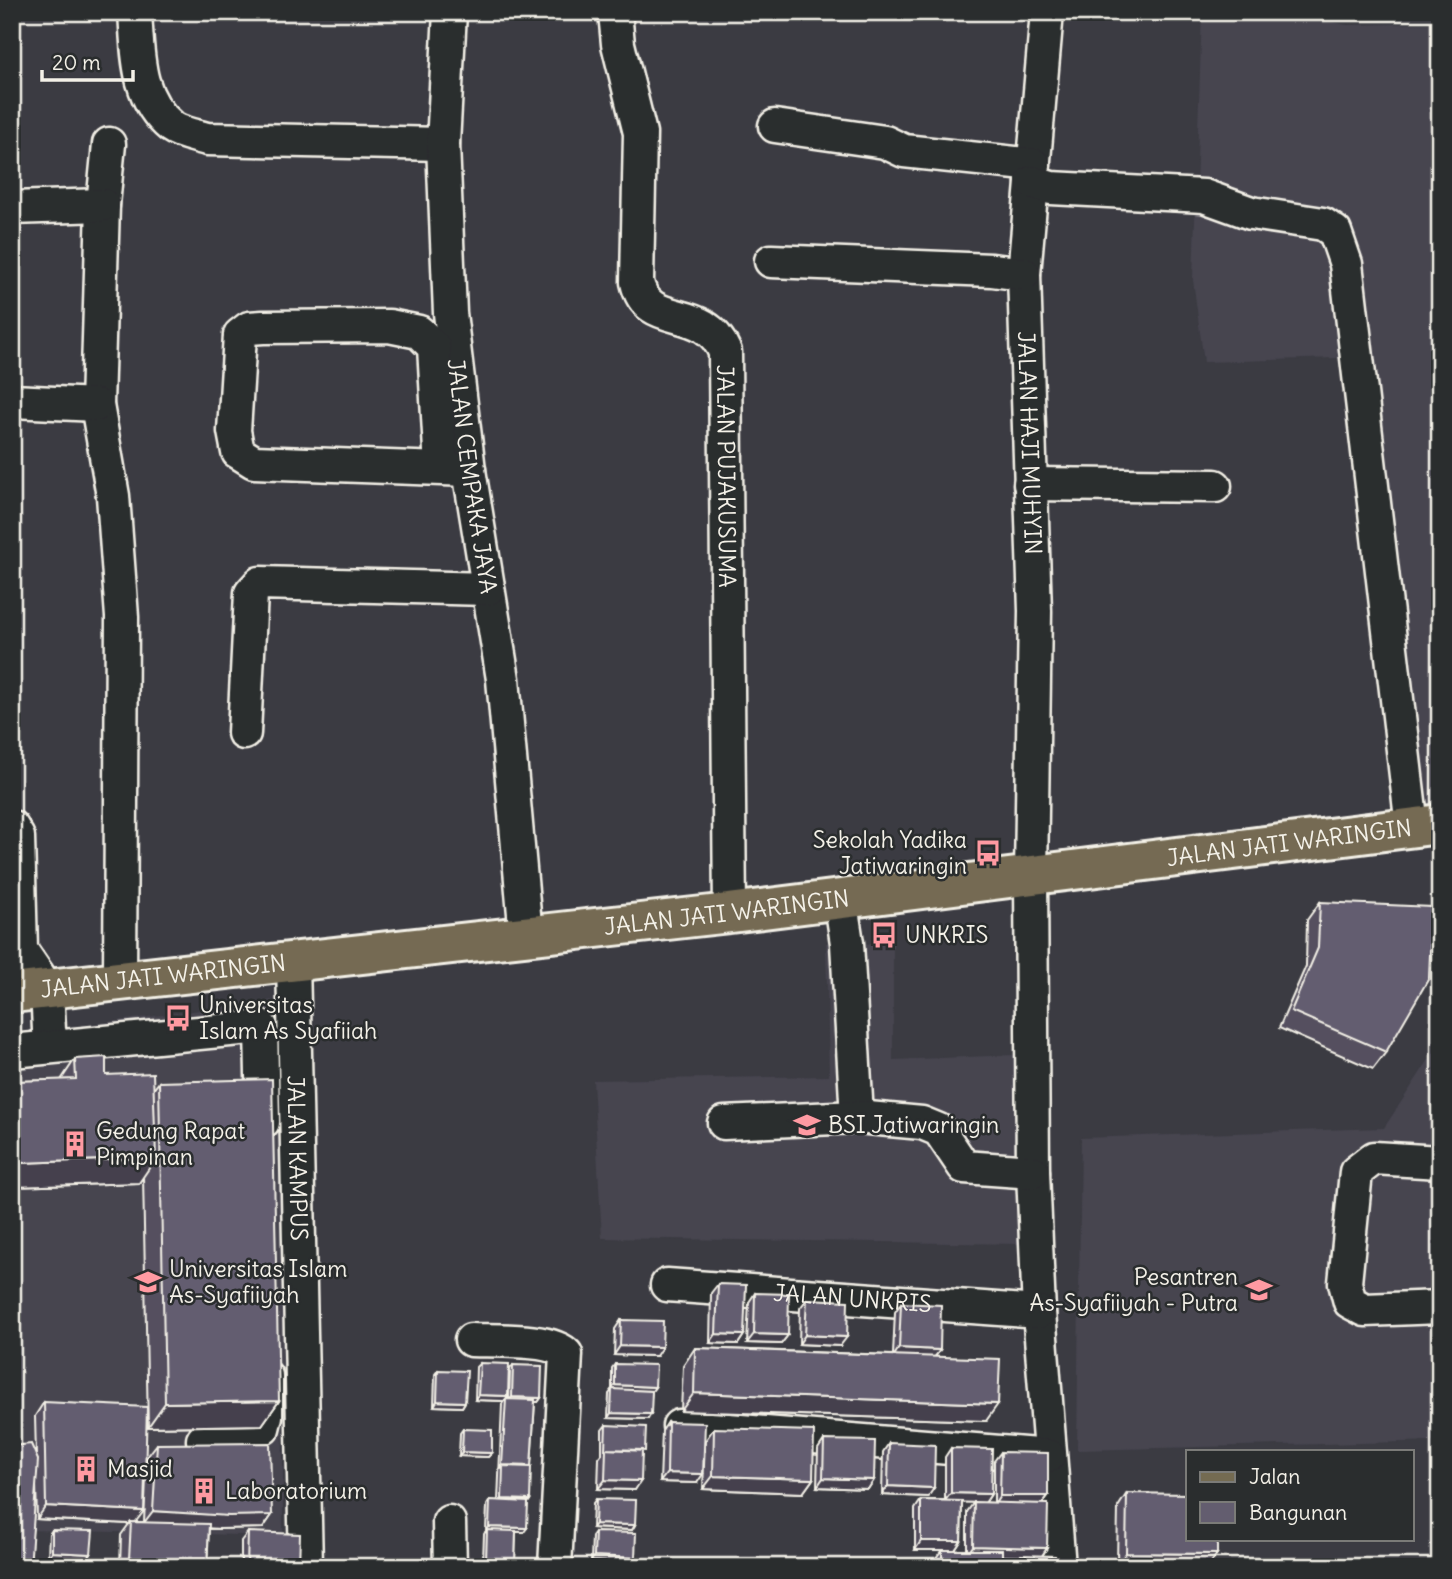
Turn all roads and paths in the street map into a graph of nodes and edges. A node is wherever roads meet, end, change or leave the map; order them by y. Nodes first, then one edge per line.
1 (135, 12) edge
2 (450, 12) edge
3 (615, 12) edge
4 (1047, 12) edge
5 (775, 126) dead end
6 (109, 144) dead end
7 (443, 144) junction
8 (1032, 174) junction
9 (103, 205) junction
10 (12, 208) edge
11 (771, 261) dead end
12 (1024, 274) junction
13 (12, 401) edge
14 (97, 405) junction
15 (455, 469) junction
16 (1030, 484) junction
17 (1215, 486) dead end
18 (488, 589) junction
19 (244, 733) dead end
20 (1426, 826) edge
21 (12, 827) edge
22 (1031, 876) junction
23 (840, 897) junction
24 (730, 913) junction
25 (526, 936) junction
26 (292, 960) junction
27 (120, 980) junction
28 (30, 990) edge
29 (52, 1045) junction
30 (12, 1051) edge
31 (858, 1117) junction
32 (724, 1123) dead end
33 (263, 1152) edge
34 (1440, 1162) edge
35 (1033, 1172) junction
36 (667, 1285) dead end
37 (1440, 1307) edge
38 (1039, 1312) junction
39 (471, 1340) dead end
40 (265, 1347) edge
41 (679, 1426) edge
42 (204, 1440) edge
43 (1049, 1456) junction
44 (449, 1522) dead end
45 (306, 1567) edge
46 (450, 1567) edge
47 (555, 1567) edge
48 (1059, 1567) edge

1 - 7 street
2 - 7 street, JALAN CEMPAKA JAYA
3 - 24 street, JALAN PUJAKUSUMA
4 - 8 street, JALAN HAJI MUHYIN
5 - 8 street
6 - 9 street
7 - 15 street, JALAN CEMPAKA JAYA
8 - 12 street, JALAN HAJI MUHYIN
8 - 20 street
9 - 10 street
9 - 14 street
11 - 12 street
12 - 16 street, JALAN HAJI MUHYIN
13 - 14 street
14 - 27 street
15 - 15 street
15 - 18 street, JALAN CEMPAKA JAYA
16 - 17 street
16 - 22 street, JALAN HAJI MUHYIN
18 - 19 street
18 - 25 street, JALAN CEMPAKA JAYA
20 - 22 main road, JALAN JATI WARINGIN
21 - 28 street
22 - 23 main road, JALAN JATI WARINGIN
22 - 35 street, JALAN HAJI MUHYIN
23 - 24 main road, JALAN JATI WARINGIN
23 - 31 street
24 - 25 main road, JALAN JATI WARINGIN
25 - 26 main road, JALAN JATI WARINGIN
26 - 27 main road, JALAN JATI WARINGIN
26 - 45 street, JALAN KAMPUS
27 - 28 main road, JALAN JATI WARINGIN
28 - 29 street
29 - 30 street
29 - 33 street
31 - 32 street
31 - 35 street
34 - 37 street
35 - 38 street, JALAN HAJI MUHYIN
36 - 38 street, JALAN UNKRIS
38 - 43 street, JALAN HAJI MUHYIN
39 - 47 street
40 - 42 street
41 - 43 street
43 - 48 street, JALAN HAJI MUHYIN
44 - 46 street

